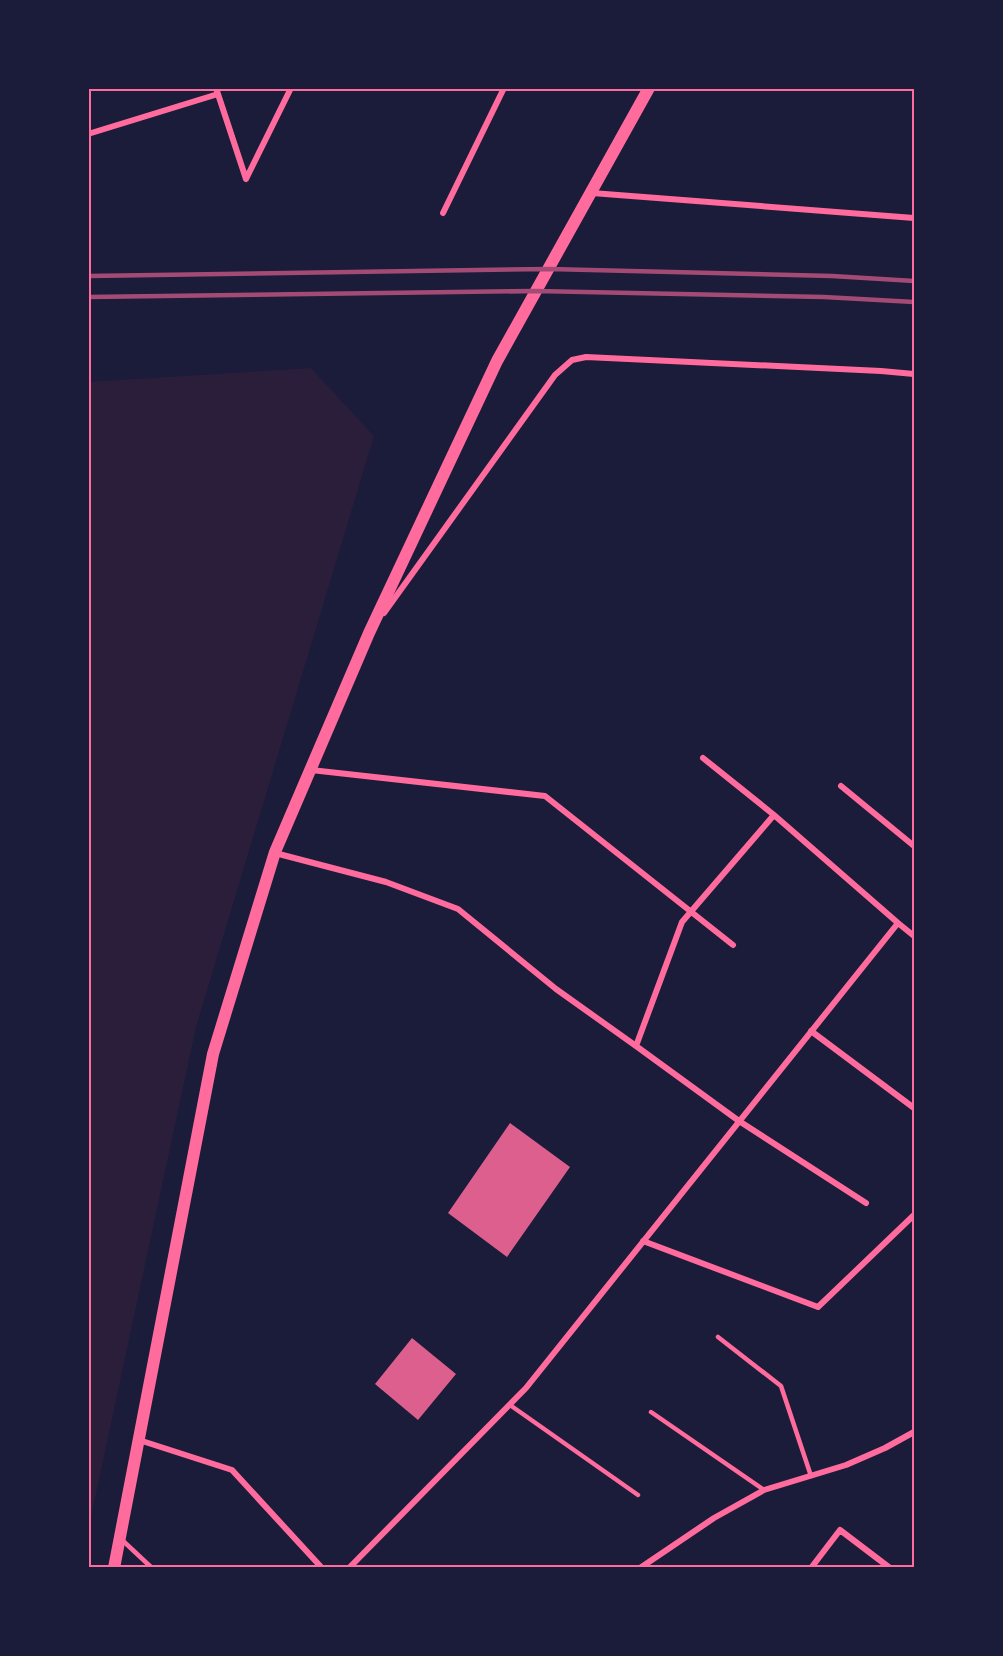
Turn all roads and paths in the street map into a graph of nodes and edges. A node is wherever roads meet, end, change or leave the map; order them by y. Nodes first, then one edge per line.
1 (291, 88) edge
2 (504, 88) edge
3 (649, 88) edge
4 (217, 91) edge
5 (88, 134) edge
6 (591, 193) junction
7 (443, 213) dead end
8 (915, 218) edge
9 (915, 374) edge
10 (369, 633) junction
11 (703, 759) dead end
12 (310, 770) junction
13 (841, 786) dead end
14 (774, 815) junction
15 (915, 846) edge
16 (274, 852) junction
17 (691, 911) junction
18 (898, 923) junction
19 (915, 936) edge
20 (734, 945) dead end
21 (811, 1031) junction
22 (636, 1047) junction
23 (915, 1108) edge
24 (739, 1121) junction
25 (866, 1203) dead end
26 (915, 1215) edge
27 (643, 1242) junction
28 (718, 1337) dead end
29 (510, 1405) junction
30 (651, 1412) dead end
31 (915, 1432) edge
32 (139, 1440) junction
33 (811, 1476) junction
34 (764, 1490) junction
35 (638, 1495) dead end
36 (119, 1538) junction
37 (644, 1566) edge
38 (114, 1568) edge
39 (152, 1568) edge
40 (322, 1568) edge
41 (349, 1568) edge
42 (811, 1568) edge
43 (890, 1568) edge

1 - 4 street
2 - 7 street
3 - 6 main road
4 - 5 street
6 - 8 street
6 - 10 main road
9 - 10 street
10 - 12 main road
11 - 14 street
12 - 16 main road
12 - 17 street
13 - 15 street
14 - 17 street
14 - 18 street
16 - 22 street
16 - 32 main road
17 - 20 street
17 - 22 street
18 - 19 street
18 - 21 street
21 - 23 street
21 - 24 street
22 - 24 street
24 - 25 street
24 - 27 street
26 - 27 street
27 - 29 street
28 - 33 lane
29 - 35 lane
29 - 41 street
30 - 34 lane
31 - 33 street
32 - 36 main road
32 - 40 street
33 - 34 street
34 - 37 street
36 - 38 main road
36 - 39 lane
42 - 43 street

